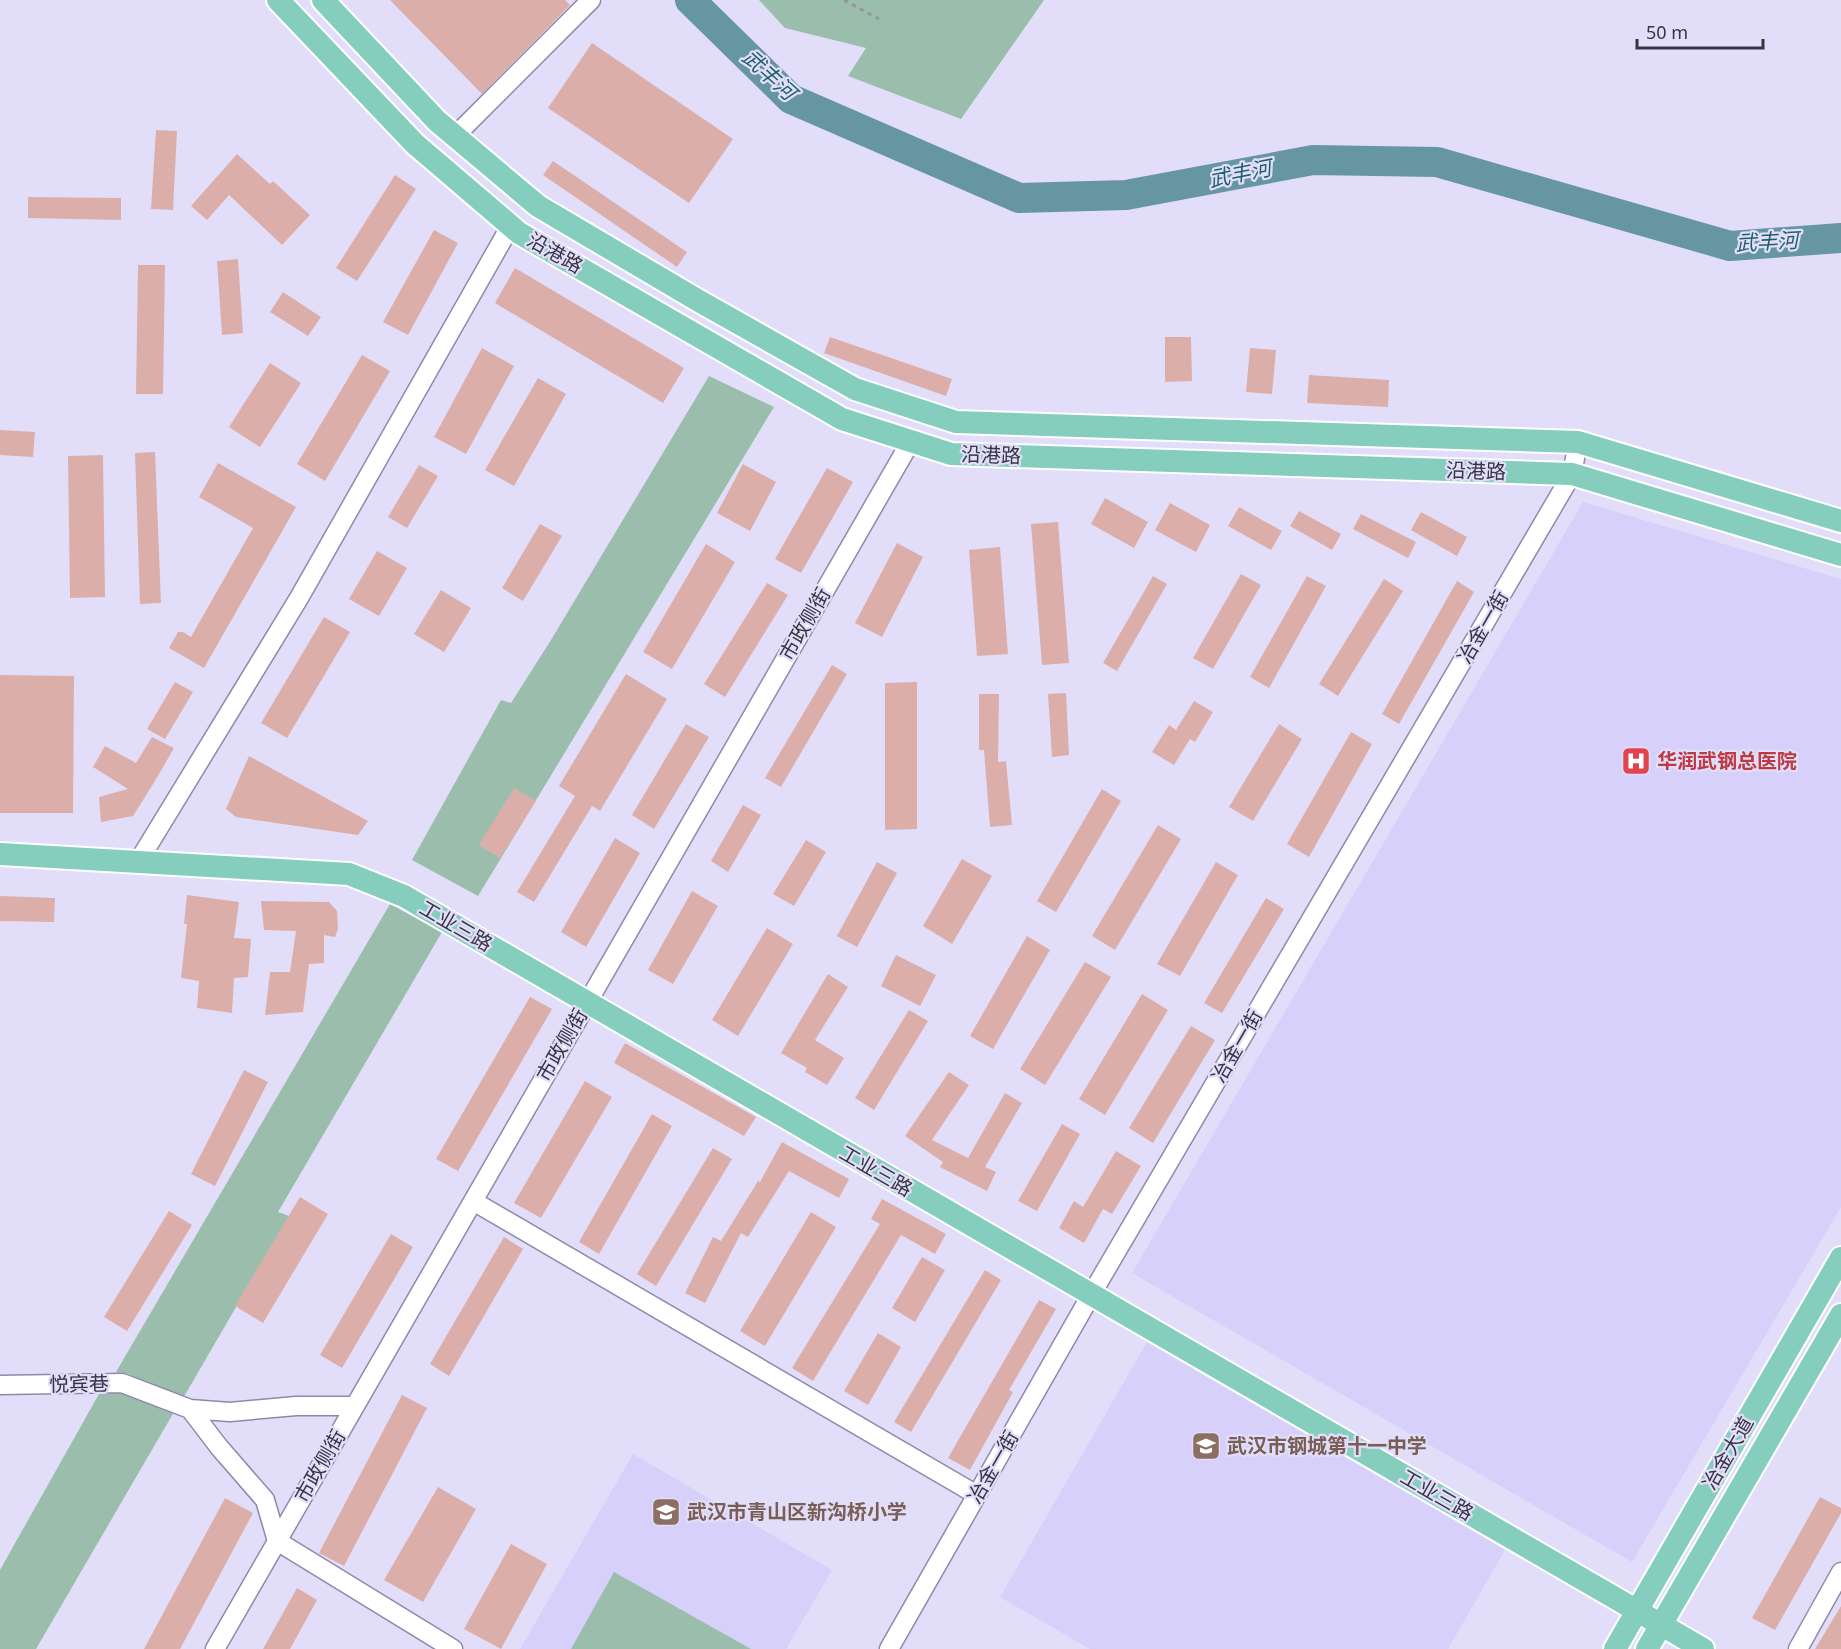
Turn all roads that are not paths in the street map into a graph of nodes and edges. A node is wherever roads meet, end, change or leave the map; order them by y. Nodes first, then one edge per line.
1 (278, 0) edge
2 (323, 0) edge
3 (591, 0) edge
4 (455, 136) junction
5 (511, 225) junction
6 (1126, 427) junction
7 (911, 441) junction
8 (1578, 442) junction
9 (1124, 459) junction
10 (1572, 474) junction
11 (1841, 521) edge
12 (1841, 555) edge
13 (0, 854) edge
14 (138, 862) junction
15 (587, 1002) junction
16 (473, 1201) junction
17 (1841, 1258) edge
18 (1091, 1295) junction
19 (1841, 1316) edge
20 (0, 1385) edge
21 (355, 1406) junction
22 (190, 1409) junction
23 (977, 1495) junction
24 (277, 1541) junction
25 (1841, 1572) edge
26 (1637, 1611) junction
27 (1661, 1625) junction
28 (215, 1649) edge
29 (453, 1649) edge
30 (890, 1649) edge
31 (1615, 1649) edge
32 (1647, 1649) edge
33 (1703, 1649) edge
34 (1798, 1649) edge

1 - 5 main road, 沿港路
2 - 4 main road, 沿港路
3 - 4 street
4 - 6 main road, 沿港路
5 - 7 main road, 沿港路
5 - 14 street
6 - 8 main road, 沿港路
6 - 9 main road
7 - 9 main road, 沿港路
7 - 15 street, 市政侧街
8 - 10 street, 冶金一街
8 - 11 main road, 沿港路
9 - 10 main road, 沿港路
10 - 12 main road, 沿港路
10 - 18 street, 冶金一街
13 - 14 main road, 工业三路
14 - 15 main road, 工业三路
15 - 16 street, 市政侧街
15 - 18 main road, 工业三路
16 - 21 street, 市政侧街
16 - 23 street
17 - 26 main road, 冶金大道
18 - 23 street, 冶金一街
18 - 26 main road, 工业三路
19 - 27 main road, 冶金大道
20 - 22 street, 悦宾巷
21 - 22 street
21 - 24 street, 市政侧街
22 - 24 street
23 - 30 street, 冶金一街
24 - 28 street, 市政侧街
24 - 29 street
25 - 34 street
26 - 27 main road, 工业三路
26 - 31 main road, 冶金大道
27 - 32 main road, 冶金大道
27 - 33 main road, 工业三路

